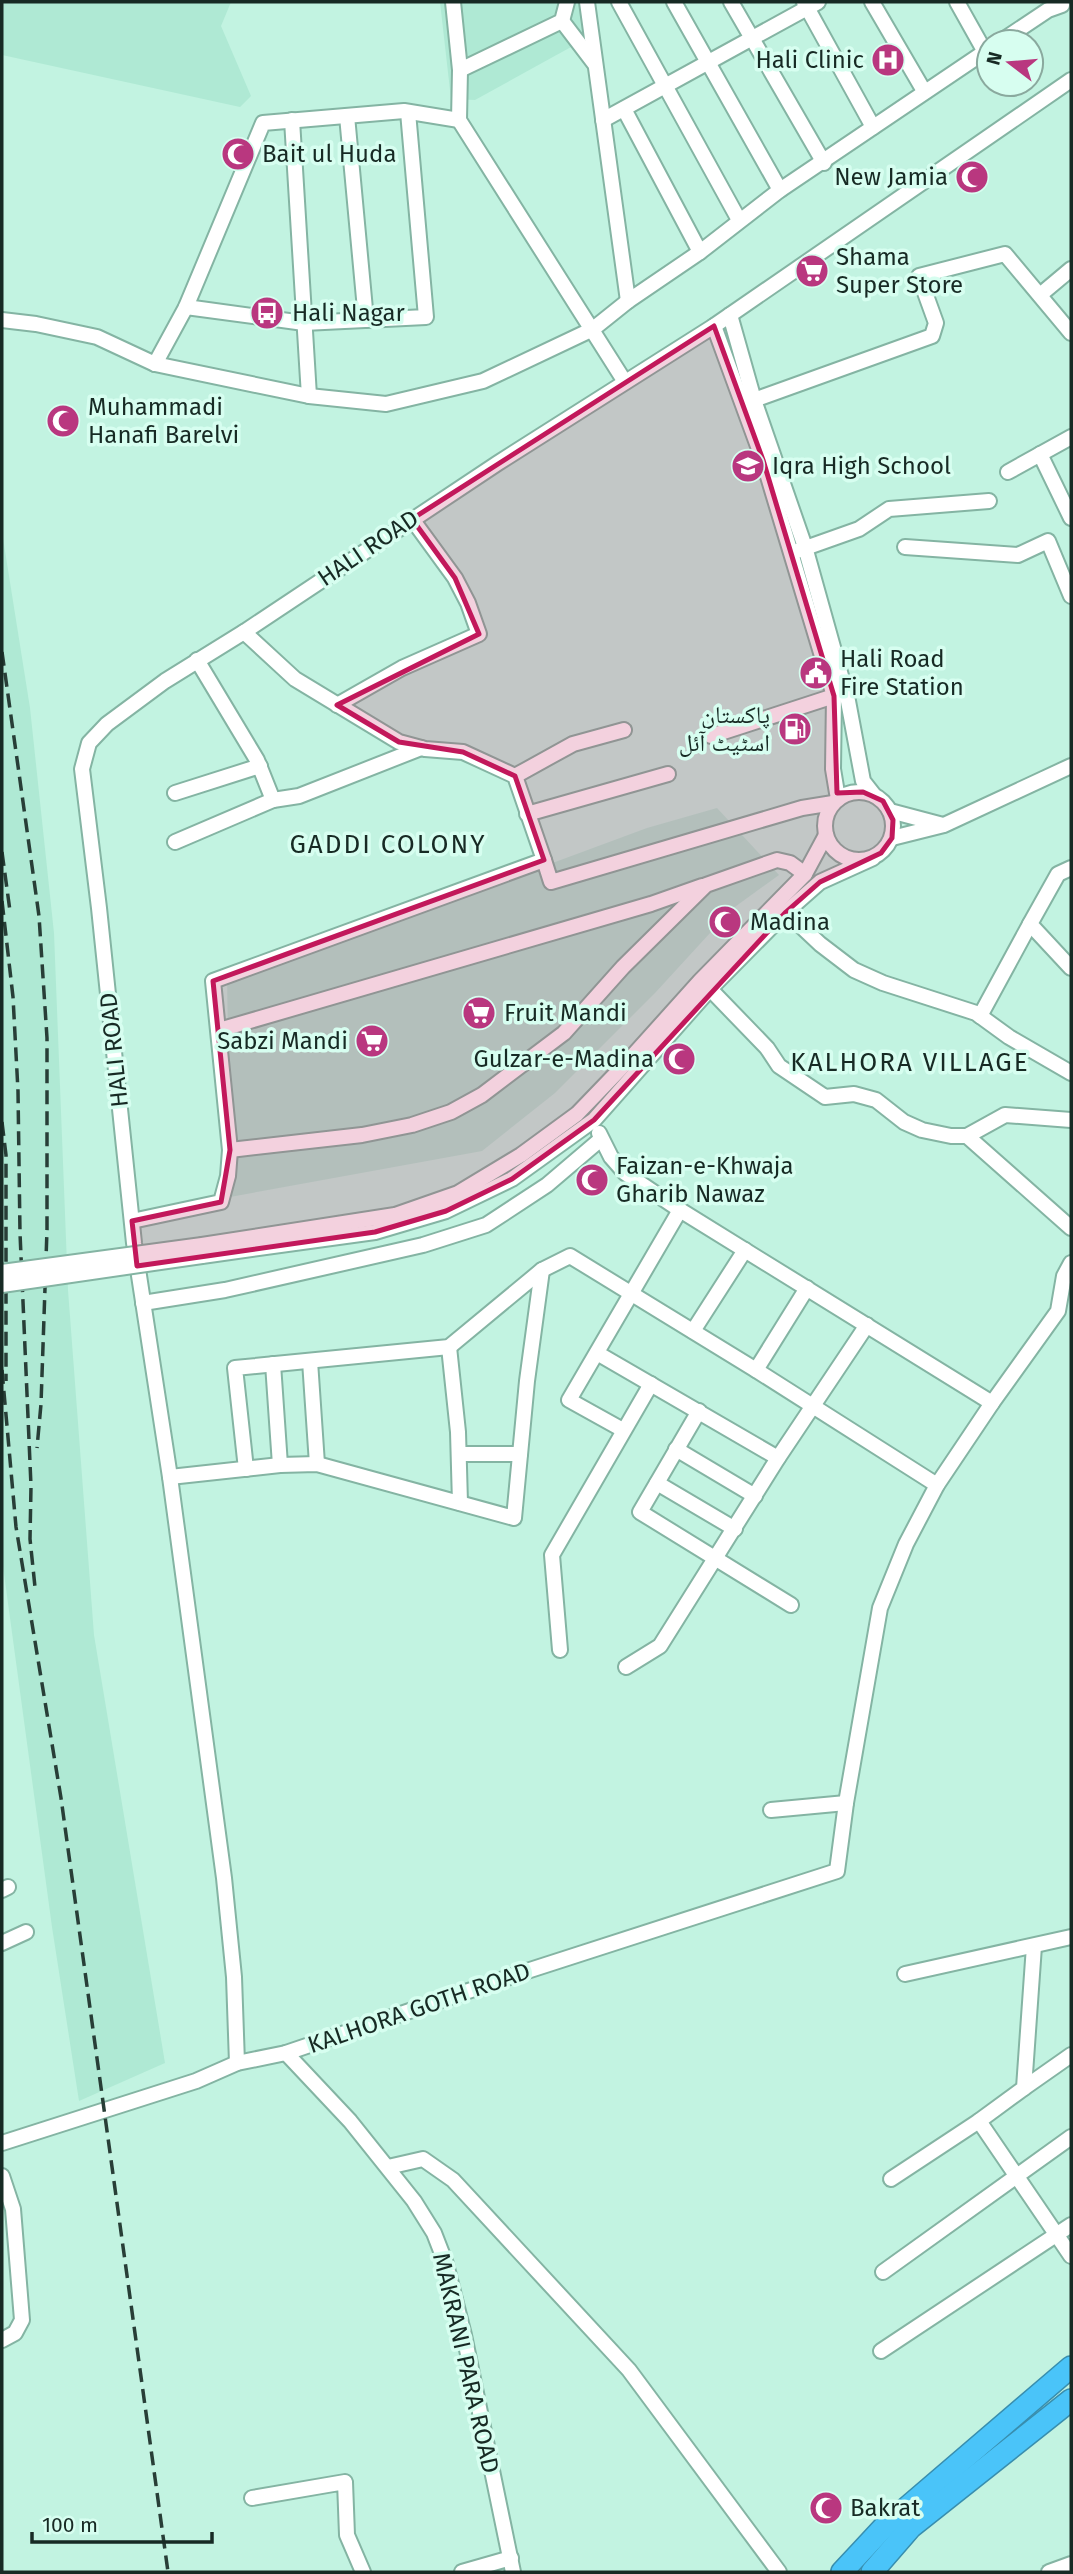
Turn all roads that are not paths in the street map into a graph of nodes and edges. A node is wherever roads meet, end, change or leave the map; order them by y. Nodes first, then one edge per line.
1 (453, 2) edge
2 (566, 2) edge
3 (587, 2) edge
4 (619, 2) edge
5 (674, 2) edge
6 (732, 2) edge
7 (872, 2) edge
8 (957, 2) edge
9 (810, 4) edge
10 (1045, 6) edge
11 (1065, 7) edge
12 (562, 21) junction
13 (1018, 28) edge
14 (975, 31) edge
15 (752, 39) junction
16 (975, 58) edge
17 (706, 63) junction
18 (595, 64) junction
19 (460, 70) junction
20 (1071, 80) edge
21 (664, 87) junction
22 (924, 91) junction
23 (624, 109) junction
24 (408, 112) junction
25 (347, 116) junction
26 (292, 120) junction
27 (459, 120) junction
28 (603, 120) junction
29 (873, 127) junction
30 (824, 163) junction
31 (780, 190) junction
32 (739, 220) junction
33 (700, 252) junction
34 (1071, 269) edge
35 (1040, 295) junction
36 (628, 301) junction
37 (186, 307) junction
38 (730, 315) junction
39 (2, 320) edge
40 (366, 320) junction
41 (304, 323) junction
42 (714, 326) junction
43 (593, 329) junction
44 (1071, 333) edge
45 (155, 364) junction
46 (625, 382) junction
47 (309, 396) junction
48 (754, 400) junction
49 (1071, 437) edge
50 (1040, 454) junction
51 (1008, 472) dead end
52 (989, 501) dead end
53 (1071, 518) edge
54 (412, 519) junction
55 (905, 547) dead end
56 (799, 550) junction
57 (1071, 596) edge
58 (244, 632) junction
59 (197, 660) junction
60 (834, 696) junction
61 (337, 705) junction
62 (624, 730) dead end
63 (711, 736) dead end
64 (421, 748) junction
65 (260, 766) junction
66 (1071, 766) edge
67 (668, 774) dead end
68 (515, 776) junction
69 (175, 793) dead end
70 (874, 795) junction
71 (273, 800) junction
72 (835, 801) junction
73 (890, 811) junction
74 (527, 814) junction
75 (944, 825) junction
76 (826, 835) junction
77 (891, 838) junction
78 (175, 842) dead end
79 (873, 858) junction
80 (544, 860) junction
81 (1071, 868) edge
82 (805, 874) junction
83 (706, 885) junction
84 (786, 912) junction
85 (1030, 924) junction
86 (1071, 968) edge
87 (710, 989) junction
88 (980, 1016) junction
89 (219, 1030) junction
90 (1071, 1073) edge
91 (594, 1120) junction
92 (1071, 1120) edge
93 (967, 1136) junction
94 (601, 1139) junction
95 (230, 1150) junction
96 (680, 1210) junction
97 (132, 1221) junction
98 (1071, 1228) edge
99 (202, 1250) junction
100 (744, 1250) junction
101 (1071, 1263) edge
102 (542, 1270) junction
103 (2, 1272) edge
104 (2, 1285) edge
105 (807, 1288) junction
106 (631, 1294) junction
107 (143, 1303) junction
108 (867, 1325) junction
109 (693, 1331) junction
110 (449, 1347) junction
111 (597, 1353) junction
112 (310, 1361) junction
113 (273, 1364) junction
114 (756, 1370) junction
115 (651, 1384) junction
116 (992, 1403) junction
117 (813, 1406) junction
118 (699, 1410) junction
119 (623, 1430) junction
120 (677, 1449) junction
121 (460, 1454) junction
122 (520, 1454) junction
123 (778, 1458) junction
124 (317, 1464) junction
125 (279, 1465) junction
126 (246, 1469) junction
127 (170, 1477) junction
128 (657, 1483) junction
129 (937, 1485) junction
130 (755, 1496) junction
131 (460, 1503) junction
132 (735, 1529) junction
133 (716, 1559) junction
134 (791, 1605) dead end
135 (560, 1650) dead end
136 (626, 1667) dead end
137 (846, 1803) junction
138 (771, 1810) dead end
139 (26, 1932) dead end
140 (1071, 1937) edge
141 (2, 1943) edge
142 (1034, 1946) junction
143 (905, 1974) dead end
144 (286, 2053) junction
145 (1071, 2055) edge
146 (237, 2063) junction
147 (1024, 2088) junction
148 (979, 2121) junction
149 (1071, 2137) edge
150 (2, 2143) edge
151 (388, 2167) junction
152 (2, 2176) edge
153 (1016, 2176) junction
154 (891, 2179) dead end
155 (1071, 2225) edge
156 (1057, 2235) junction
157 (1071, 2256) edge
158 (883, 2273) dead end
159 (2, 2340) edge
160 (881, 2351) dead end
161 (1071, 2367) edge
162 (1071, 2400) edge
163 (252, 2498) dead end
164 (1071, 2564) edge
165 (512, 2565) edge
166 (363, 2572) edge
167 (462, 2572) edge
168 (779, 2572) edge
169 (842, 2572) edge
170 (872, 2572) edge
171 (1049, 2572) edge

1 - 19 street
2 - 12 street
3 - 18 street
4 - 21 street
5 - 17 street
6 - 15 street
7 - 22 street
8 - 14 street
9 - 15 street
9 - 29 street
10 - 11 street
10 - 13 street
12 - 18 street
12 - 19 street
15 - 17 street
15 - 30 street
16 - 22 street
17 - 21 street
17 - 31 street
18 - 28 street
19 - 27 street
20 - 38 street, HALI ROAD
21 - 23 street
21 - 32 street
22 - 29 street
23 - 28 street
23 - 33 street
24 - 25 street
24 - 27 street
24 - 40 street
25 - 26 street
25 - 40 street
26 - 37 street
26 - 41 street
27 - 43 street
28 - 36 street
29 - 30 street
30 - 31 street
31 - 32 street
32 - 33 street
33 - 36 street
34 - 35 street
35 - 44 street
35 - 48 street
36 - 43 street
37 - 41 street
37 - 45 street
38 - 42 street, HALI ROAD
38 - 48 street
39 - 45 street
40 - 41 street
41 - 47 street
42 - 46 street, HALI ROAD
42 - 56 street
43 - 46 street
43 - 47 street
45 - 47 street
46 - 54 street, HALI ROAD
48 - 56 street
49 - 50 street
50 - 51 street
50 - 53 street
52 - 56 street
54 - 58 street, HALI ROAD
54 - 61 street
55 - 57 street
56 - 60 street
56 - 70 street
58 - 59 street, HALI ROAD
58 - 61 street
59 - 65 street
59 - 97 street, HALI ROAD
60 - 63 street
60 - 72 street
61 - 64 street
62 - 68 street
64 - 68 street
64 - 71 street
65 - 69 street
65 - 71 street
66 - 75 street
67 - 74 street
68 - 74 street
70 - 72 street
70 - 73 street
71 - 78 street
72 - 76 street
72 - 80 street
73 - 75 street
73 - 77 street
74 - 80 street
75 - 77 street
76 - 79 street
76 - 82 street
77 - 79 street
79 - 84 street
80 - 89 street
81 - 85 street
82 - 83 street
82 - 99 street
83 - 89 street
83 - 95 street
84 - 87 street
84 - 88 street
85 - 86 street
85 - 88 street
87 - 91 street
87 - 93 street
88 - 90 street
89 - 95 street
91 - 94 street
91 - 99 street
92 - 93 street
93 - 98 street
94 - 96 street
94 - 107 street
95 - 97 street
96 - 100 street
96 - 106 street
97 - 107 street, HALI ROAD
99 - 103 street, bridge
99 - 104 street, bridge
100 - 105 street
100 - 109 street
101 - 116 street
102 - 106 street
102 - 110 street
102 - 122 street
105 - 108 street
105 - 114 street
106 - 109 street
106 - 111 street
107 - 127 street, HALI ROAD
108 - 116 street
108 - 117 street
109 - 114 street
110 - 112 street
110 - 121 street
111 - 115 street
111 - 119 street
112 - 113 street
112 - 124 street
113 - 125 street
113 - 126 street
114 - 117 street
115 - 118 street
115 - 119 street
116 - 129 street
117 - 123 street
117 - 129 street
118 - 120 street
118 - 123 street
119 - 135 street
120 - 128 street
120 - 130 street
121 - 122 street
121 - 131 street
122 - 131 street
123 - 130 street
124 - 125 street
124 - 131 street
125 - 126 street
126 - 127 street
127 - 146 street, HALI ROAD
128 - 132 street
128 - 133 street
129 - 137 street
130 - 132 street
132 - 133 street
133 - 134 street
133 - 136 street
137 - 138 street
137 - 144 street, KALHORA GOTH ROAD
139 - 141 street
140 - 142 street
142 - 143 street
142 - 147 street
144 - 146 street, KALHORA GOTH ROAD
144 - 151 street, MAKRANI PARA ROAD
145 - 147 street
146 - 150 street, KALHORA GOTH ROAD
147 - 148 street
148 - 153 street
148 - 154 street
149 - 153 street
151 - 165 street, MAKRANI PARA ROAD
151 - 168 street
152 - 159 street
153 - 156 street
153 - 158 street
155 - 156 street
156 - 157 street
156 - 160 street
161 - 169 highway
162 - 170 highway
163 - 166 street
164 - 171 street
165 - 167 street

